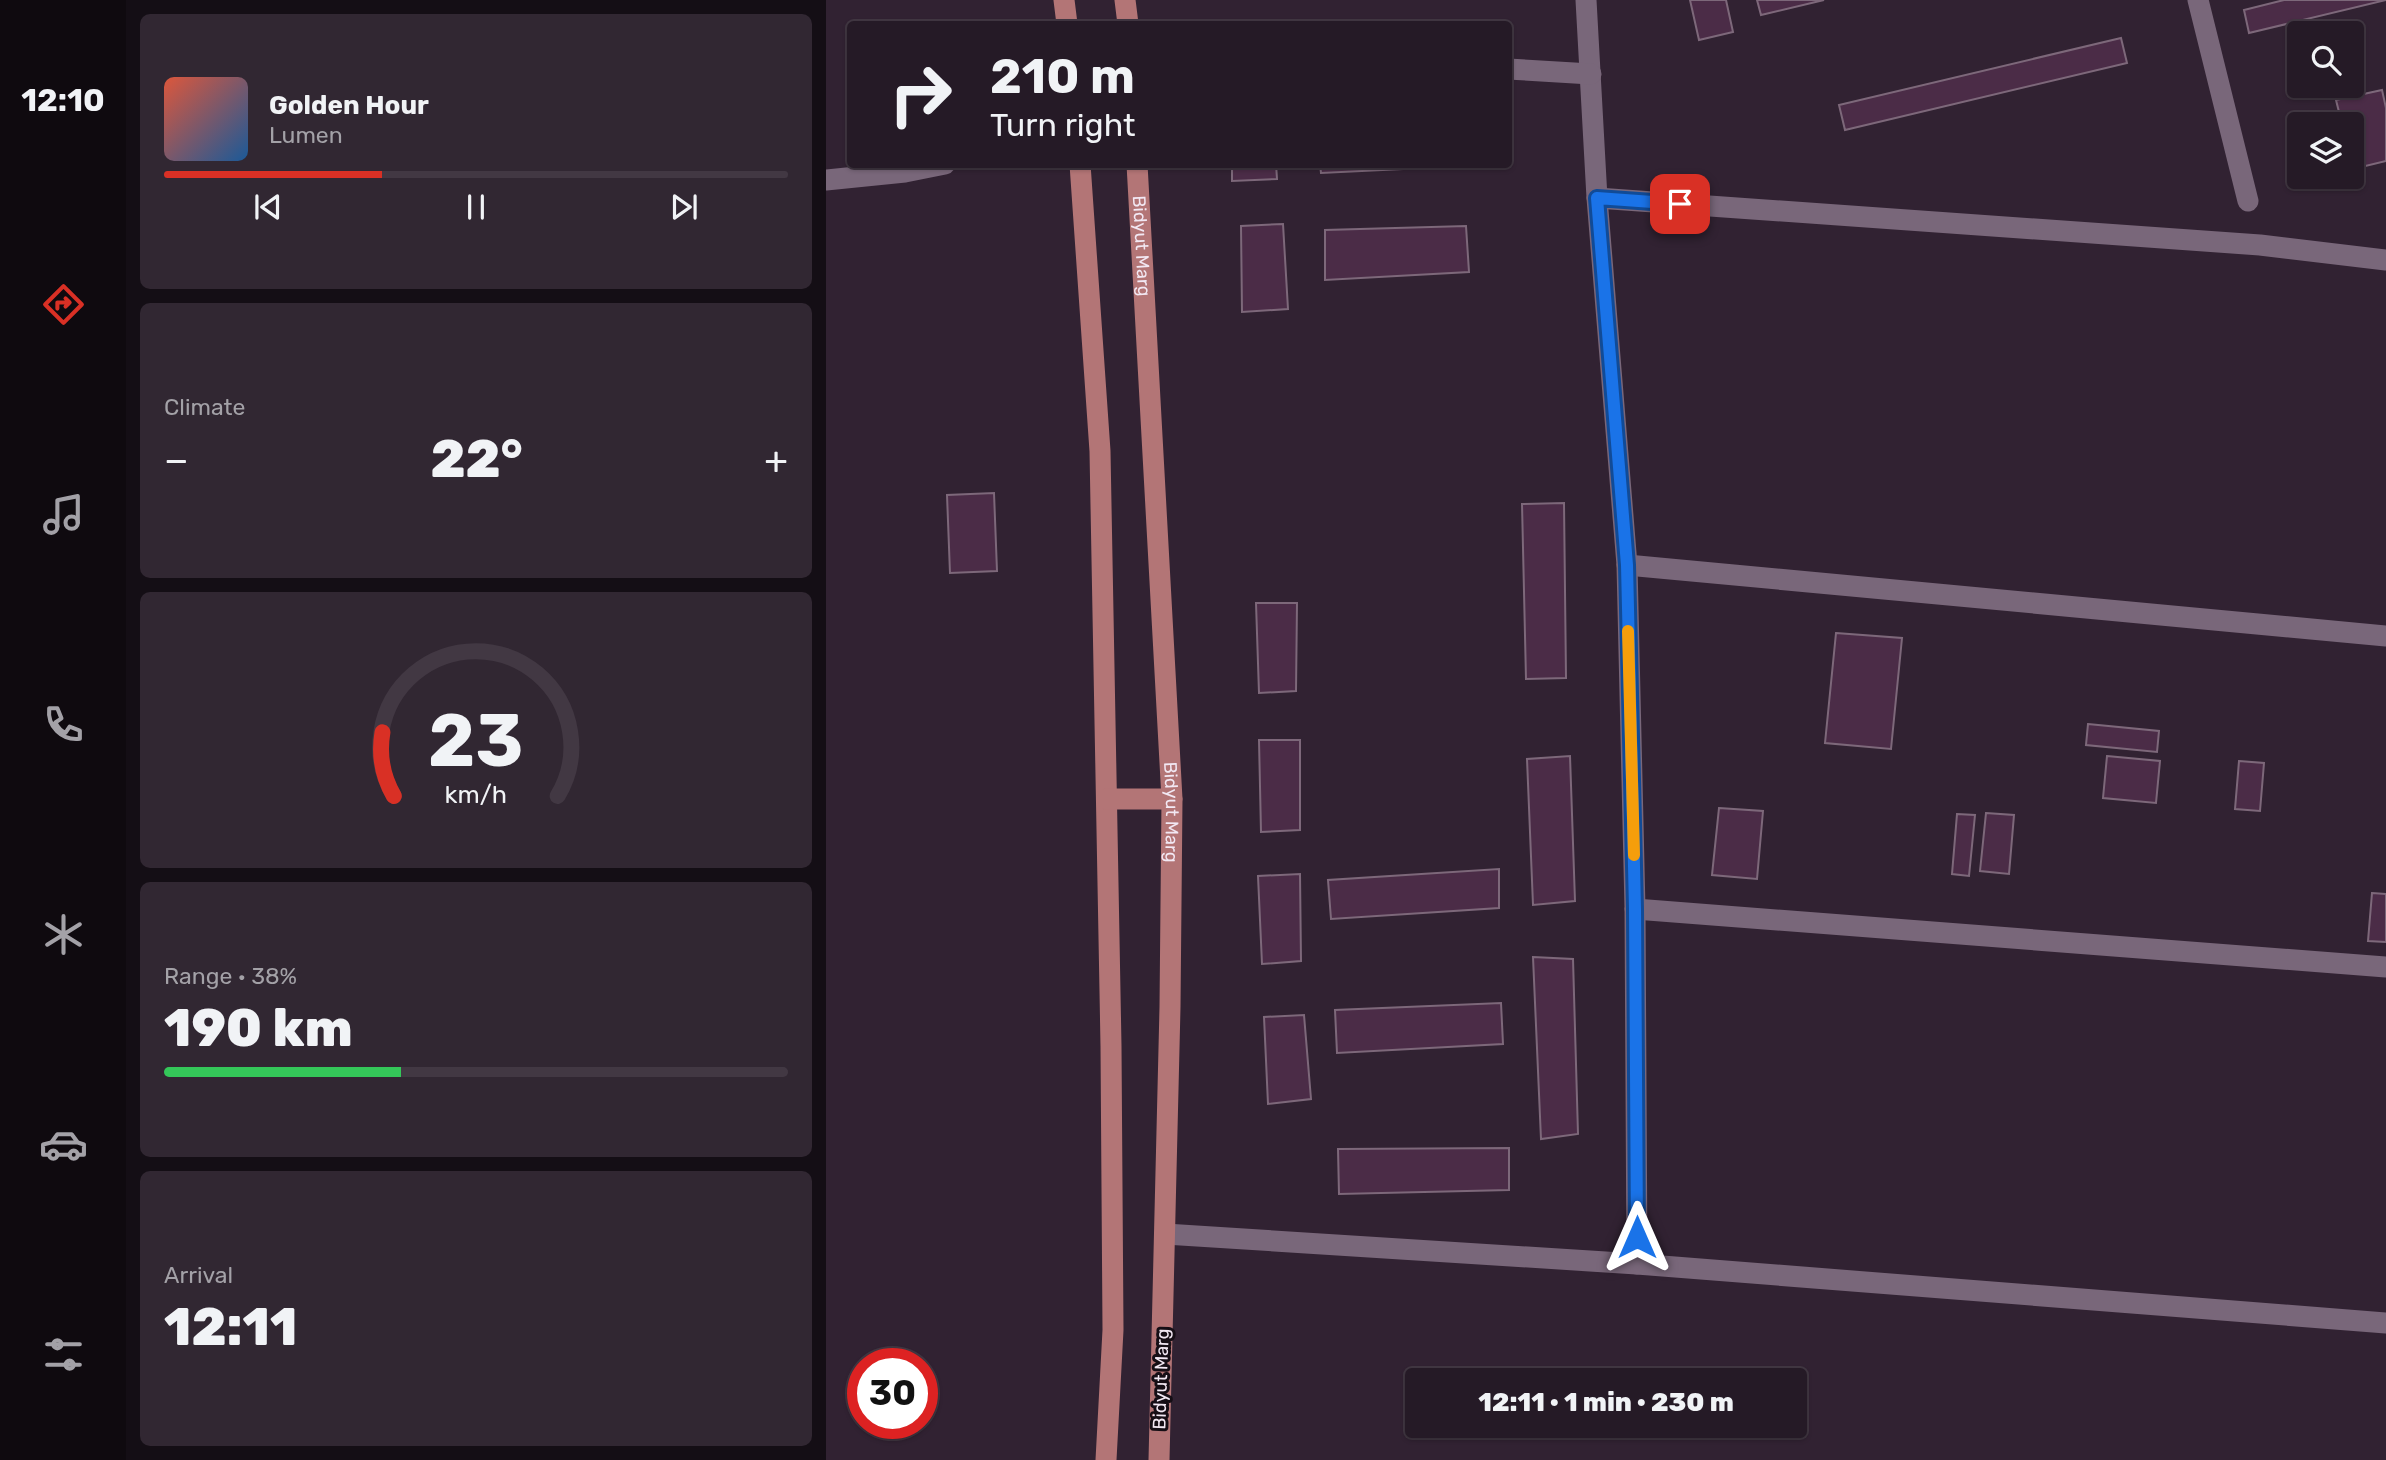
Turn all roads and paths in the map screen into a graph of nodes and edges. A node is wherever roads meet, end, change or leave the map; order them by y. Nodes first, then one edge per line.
1 (1064, 0) edge
2 (1125, 0) edge
3 (1586, 0) edge
4 (2198, 0) edge
5 (1067, 21) edge
6 (1128, 21) edge
7 (1512, 69) edge
8 (1591, 74) junction
9 (925, 168) edge
10 (1080, 168) edge
11 (1137, 168) edge
12 (826, 180) edge
13 (1597, 198) junction
14 (2248, 201) dead end
15 (2386, 260) edge
16 (1627, 565) junction
17 (2386, 636) edge
18 (1107, 799) junction
19 (1172, 799) junction
20 (1635, 909) junction
21 (2386, 967) edge
22 (1165, 1234) junction
23 (1637, 1264) junction
24 (2386, 1323) edge
25 (1107, 1460) edge
26 (1159, 1460) edge

1 - 5 main road
2 - 6 main road
3 - 8 street
4 - 14 street
7 - 8 street
8 - 13 street
9 - 12 street
10 - 18 main road
11 - 19 main road, Bidyut Marg
13 - 15 street
13 - 16 street
16 - 17 street
16 - 20 street
18 - 19 main road
18 - 25 main road
19 - 22 main road, Bidyut Marg
20 - 21 street
20 - 23 street
22 - 23 street
22 - 26 main road, Bidyut Marg
23 - 24 street

